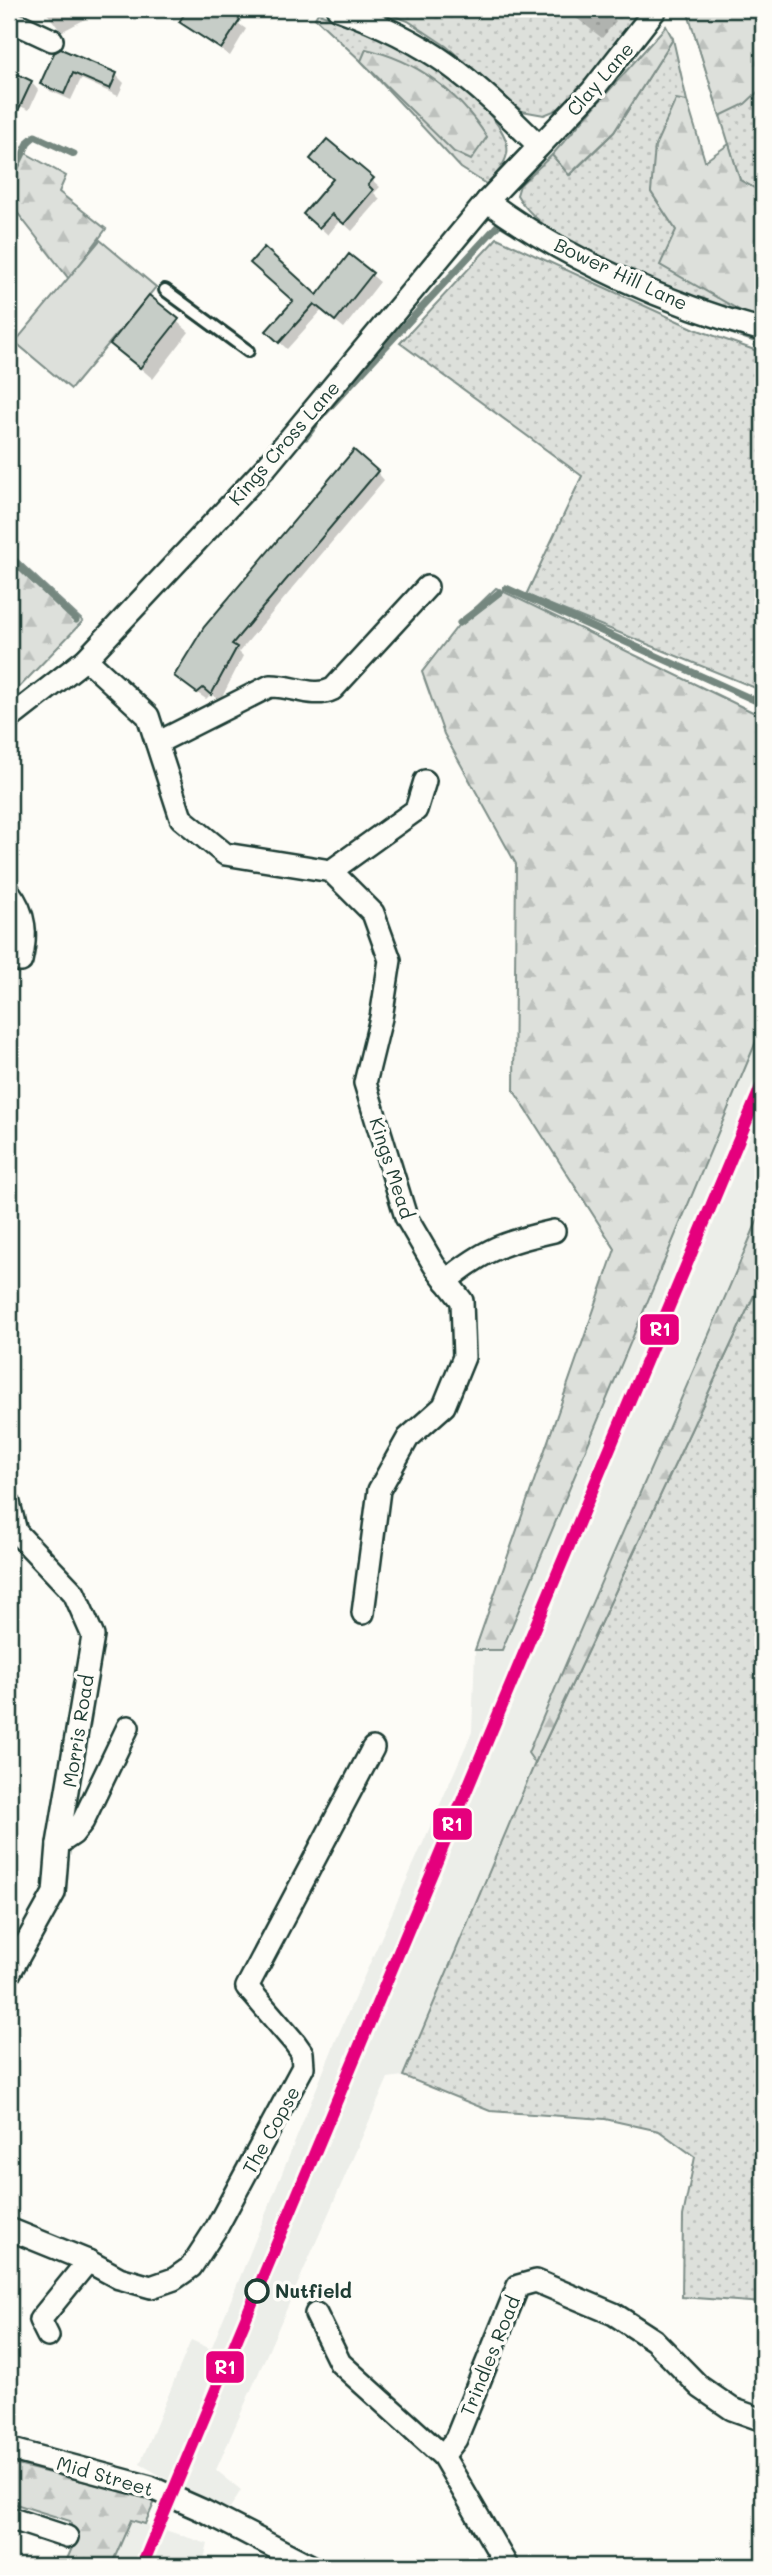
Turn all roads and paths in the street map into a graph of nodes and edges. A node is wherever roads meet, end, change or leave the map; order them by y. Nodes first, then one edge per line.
1 (338, 9) edge
2 (656, 9) edge
3 (9, 20) edge
4 (52, 40) dead end
5 (539, 146) junction
6 (486, 201) junction
7 (165, 290) dead end
8 (763, 330) edge
9 (247, 351) dead end
10 (427, 587) dead end
11 (86, 659) junction
12 (9, 719) edge
13 (157, 743) junction
14 (425, 781) dead end
15 (331, 871) junction
16 (9, 892) edge
17 (21, 961) dead end
18 (554, 1231) dead end
19 (446, 1281) junction
20 (9, 1503) edge
21 (363, 1613) dead end
22 (128, 1727) dead end
23 (373, 1748) dead end
24 (58, 1844) junction
25 (9, 1974) edge
26 (9, 2229) edge
27 (88, 2261) junction
28 (316, 2314) dead end
29 (48, 2336) dead end
30 (763, 2420) edge
31 (9, 2449) edge
32 (443, 2456) junction
33 (9, 2518) edge
34 (67, 2537) dead end
35 (311, 2566) edge
36 (507, 2566) edge

1 - 5 street
2 - 5 street, Clay Lane
3 - 4 street
5 - 6 street, Kings Cross Lane
6 - 8 street, Bower Hill Lane
6 - 11 street, Kings Cross Lane
7 - 9 lane
10 - 13 street
11 - 12 street, Kings Cross Lane
11 - 13 street
13 - 15 street
14 - 15 street
15 - 19 street, Kings Mead
16 - 17 street
18 - 19 street
19 - 21 street, Kings Mead
20 - 24 street, Morris Road
22 - 24 street
23 - 27 street, The Copse
24 - 25 street, Morris Road
26 - 27 street
27 - 29 street
28 - 32 street
30 - 32 street, Trindles Road
31 - 35 street, Mid Street
32 - 36 street
33 - 34 street

